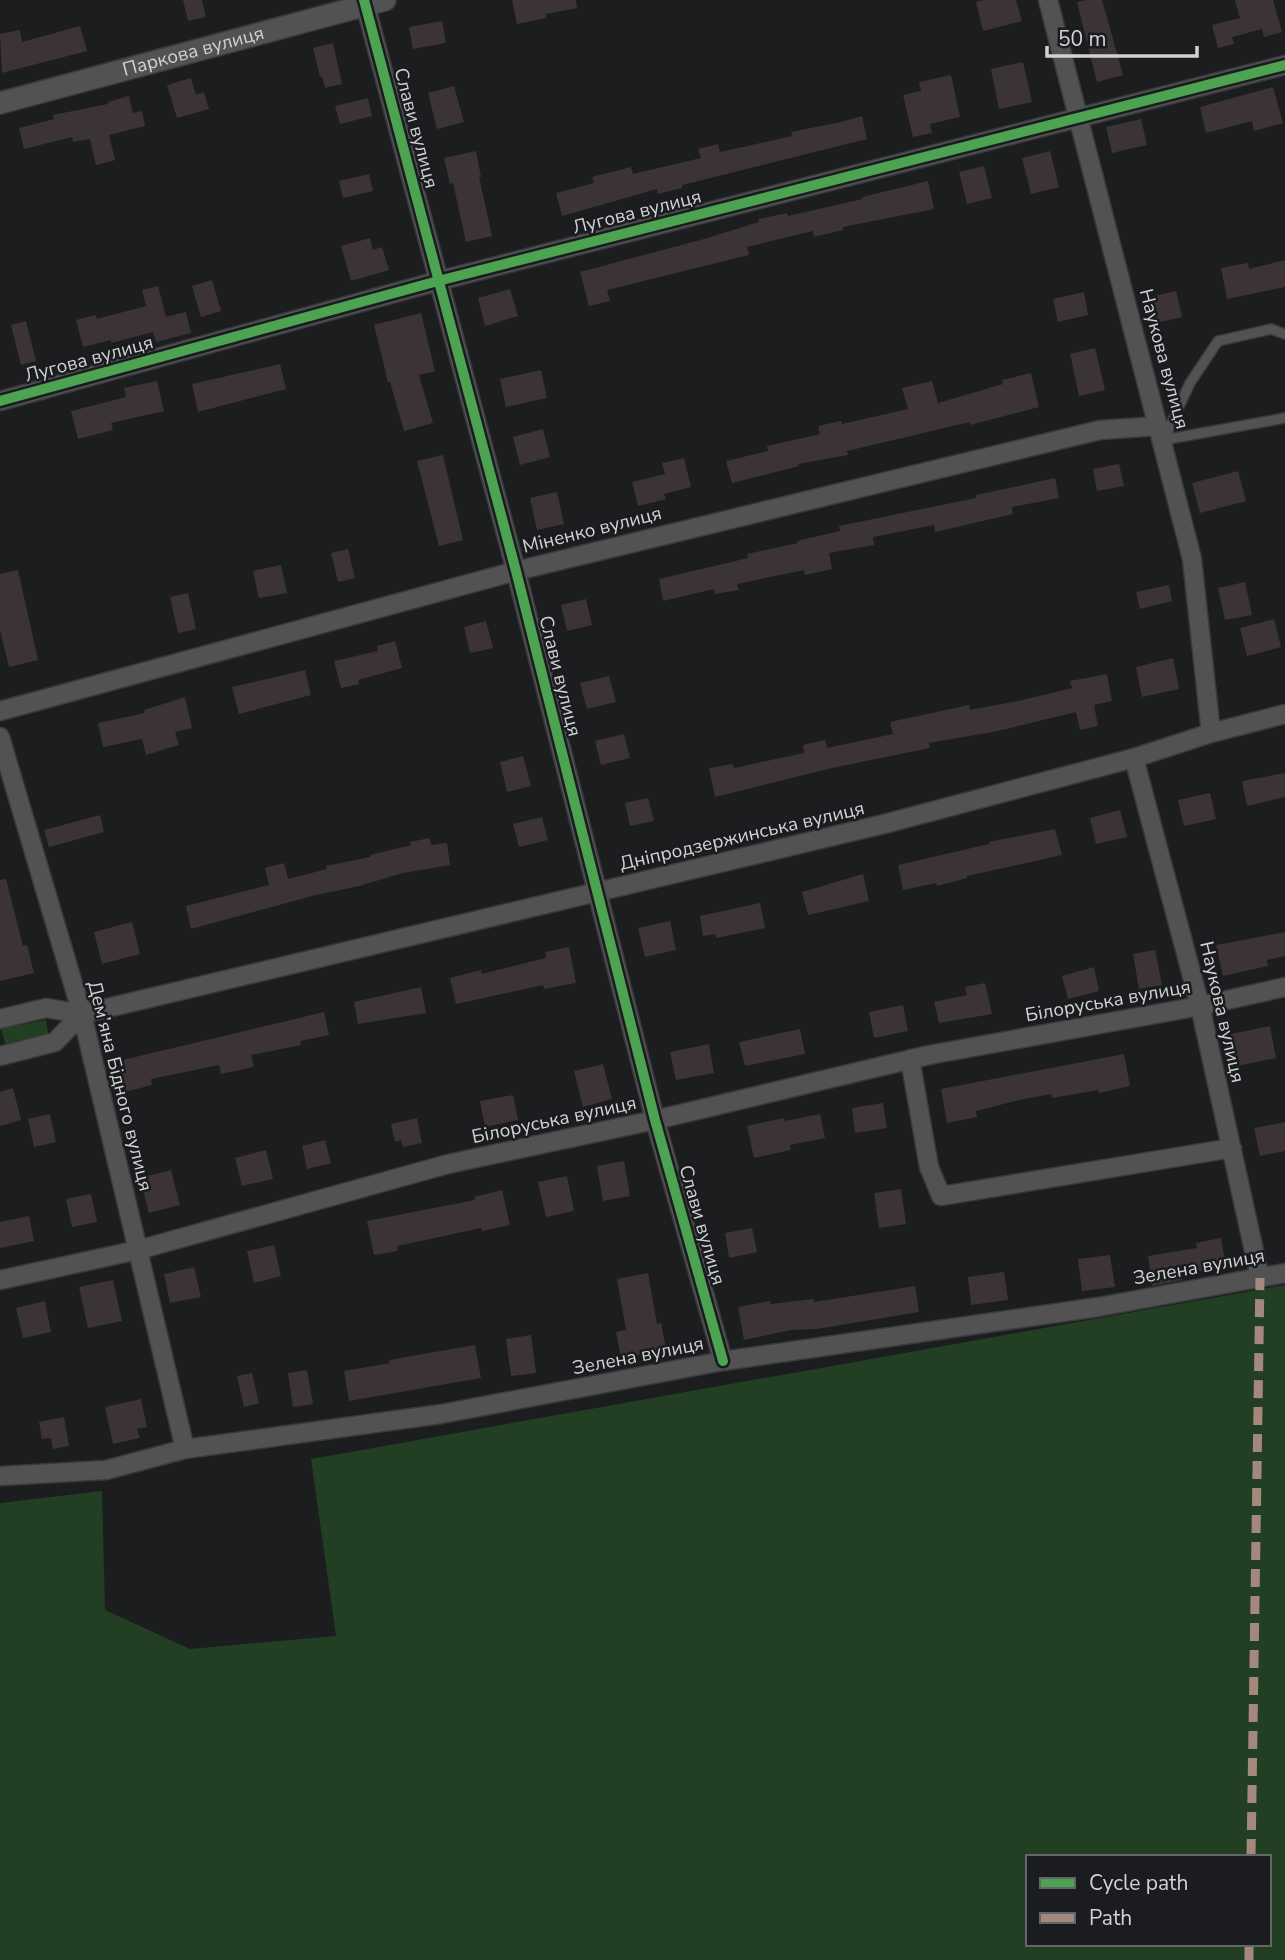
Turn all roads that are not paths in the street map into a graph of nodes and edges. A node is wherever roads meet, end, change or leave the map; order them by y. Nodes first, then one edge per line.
1 (1048, 0) edge
2 (371, 2) edge
3 (1285, 65) edge
4 (0, 103) edge
5 (1079, 116) junction
6 (438, 281) junction
7 (1285, 334) edge
8 (0, 401) edge
9 (1285, 418) edge
10 (1161, 433) junction
11 (516, 570) junction
12 (0, 711) edge
13 (1285, 715) edge
14 (1210, 733) junction
15 (0, 737) edge
16 (1134, 758) junction
17 (596, 892) junction
18 (1285, 988) edge
19 (1200, 1006) junction
20 (82, 1014) junction
21 (0, 1019) edge
22 (0, 1056) edge
23 (910, 1059) junction
24 (655, 1120) junction
25 (1232, 1148) junction
26 (138, 1251) junction
27 (1285, 1273) edge
28 (1260, 1278) junction
29 (0, 1280) edge
30 (723, 1361) junction
31 (185, 1448) junction
32 (0, 1476) edge

1 - 5 street, Наукова вулиця
2 - 4 street, Паркова вулиця
2 - 6 street, Слави вулиця
3 - 5 street, Лугова вулиця
5 - 6 street, Лугова вулиця
5 - 10 street, Наукова вулиця
6 - 8 street, Лугова вулиця
6 - 11 street, Слави вулиця
7 - 10 lane
9 - 10 lane
10 - 11 street, Міненко вулиця
10 - 14 street, Наукова вулиця
11 - 12 street, Міненко вулиця
11 - 17 street, Слави вулиця
13 - 14 street, Дніпродзержинська вулиця
14 - 16 street, Дніпродзержинська вулиця
15 - 20 street, Дем’яна Бідного вулиця
16 - 17 street, Дніпродзержинська вулиця
16 - 19 street, Наукова вулиця
17 - 20 street, Дніпродзержинська вулиця
17 - 24 street, Слави вулиця
18 - 19 street, Білоруська вулиця
19 - 23 street, Білоруська вулиця
19 - 25 street, Наукова вулиця
20 - 21 street, Дніпродзержинська вулиця
20 - 22 street
20 - 26 street, Дем’яна Бідного вулиця
23 - 24 street, Білоруська вулиця
23 - 25 street
24 - 26 street, Білоруська вулиця
24 - 30 street, Слави вулиця
25 - 28 street, Наукова вулиця
26 - 29 street, Білоруська вулиця
26 - 31 street, Дем’яна Бідного вулиця
27 - 28 street, Зелена вулиця
28 - 30 street, Зелена вулиця
30 - 31 street, Зелена вулиця
31 - 32 street, Зелена вулиця

